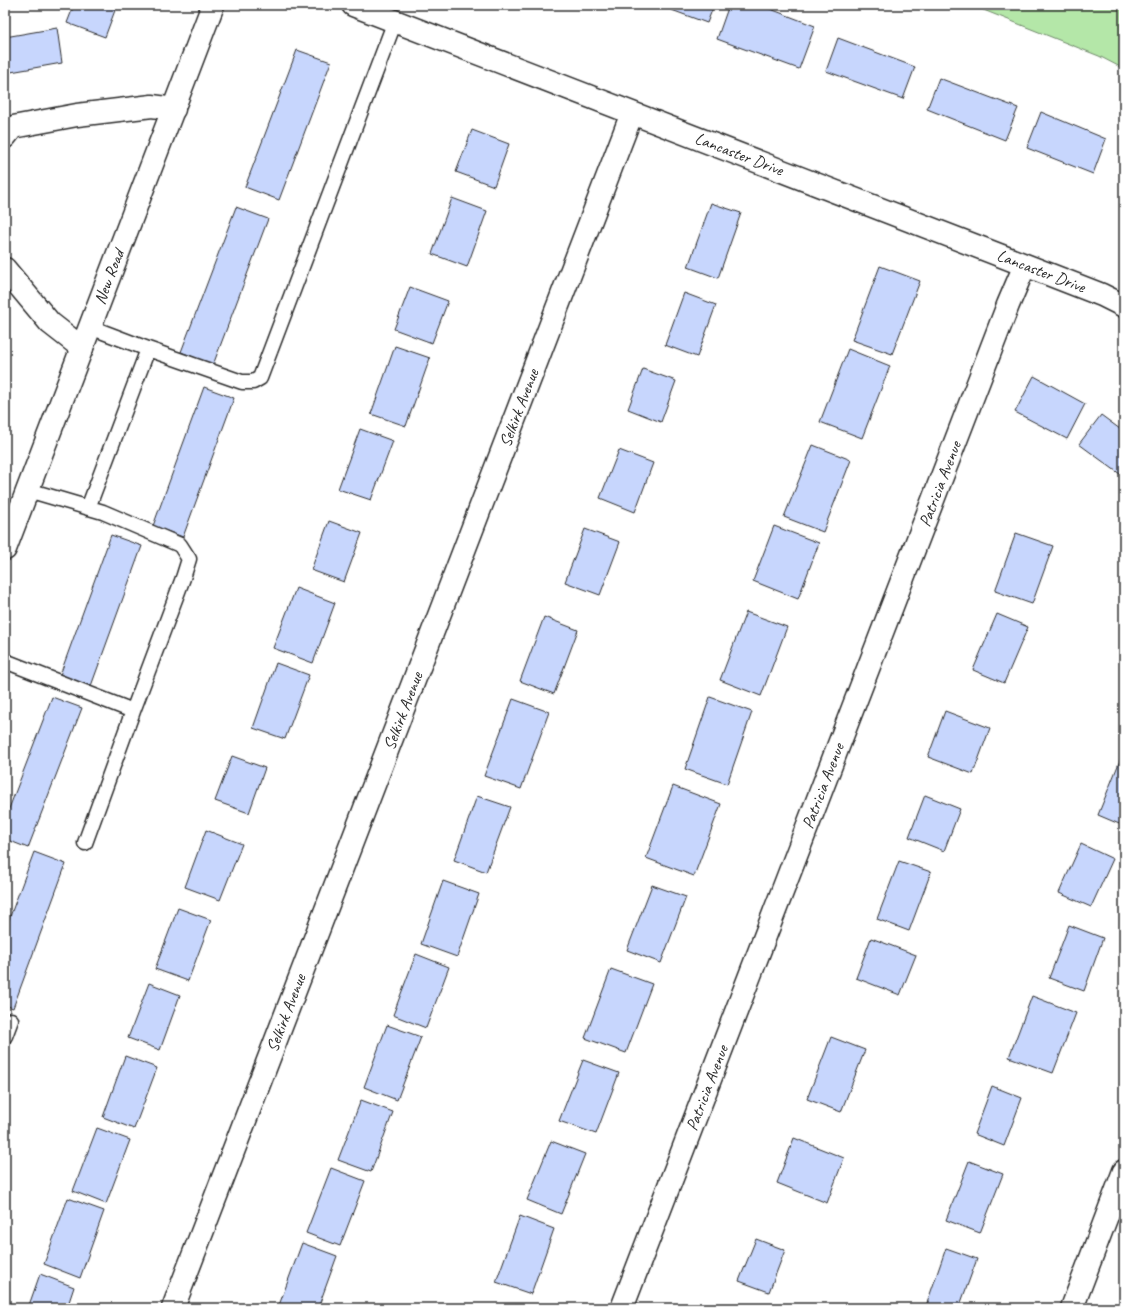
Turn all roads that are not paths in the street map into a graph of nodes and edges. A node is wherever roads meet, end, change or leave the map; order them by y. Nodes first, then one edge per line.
1 (214, 5) edge
2 (353, 5) edge
3 (395, 21) junction
4 (174, 109) junction
5 (632, 113) junction
6 (5, 137) edge
7 (1025, 265) junction
8 (5, 269) edge
9 (1124, 306) edge
10 (90, 327) junction
11 (82, 348) junction
12 (148, 349) junction
13 (28, 490) junction
14 (88, 508) junction
15 (5, 549) edge
16 (5, 661) edge
17 (133, 711) junction
18 (85, 843) dead end
19 (11, 1020) dead end
20 (5, 1036) edge
21 (1124, 1171) edge
22 (173, 1308) edge
23 (622, 1308) edge
24 (1072, 1308) edge

1 - 4 street, New Road
2 - 3 street, Lancaster Drive
3 - 5 street, Lancaster Drive
3 - 12 lane
4 - 6 street
4 - 10 street, New Road
5 - 7 street, Lancaster Drive
5 - 22 street, Selkirk Avenue
7 - 9 street, Lancaster Drive
7 - 23 street, Patricia Avenue
8 - 11 street
10 - 11 street, New Road
10 - 12 lane
11 - 13 street, New Road
12 - 14 lane
13 - 14 lane
13 - 15 street, New Road
14 - 17 lane
16 - 17 lane
17 - 18 lane
19 - 20 lane
21 - 24 street

